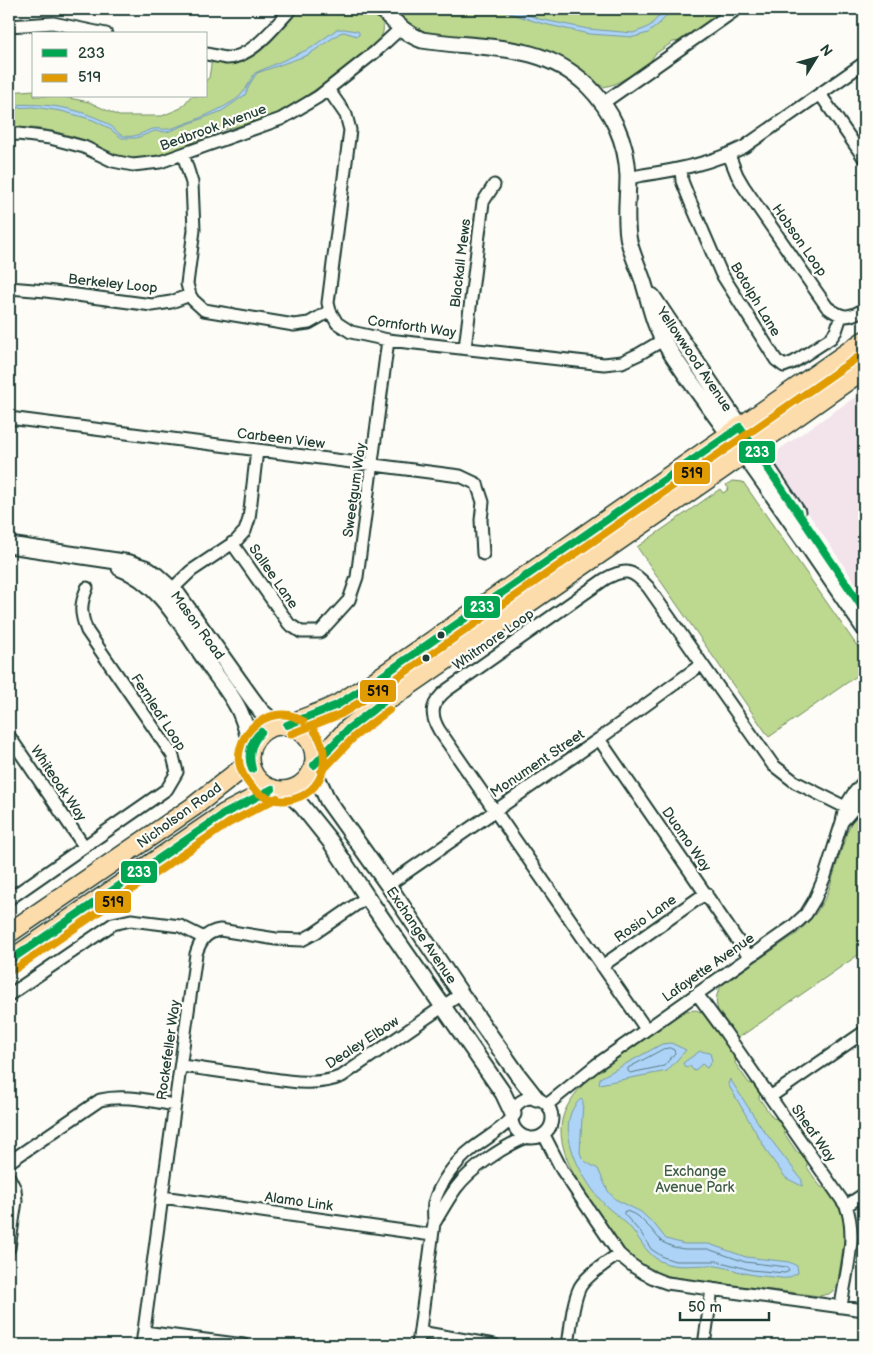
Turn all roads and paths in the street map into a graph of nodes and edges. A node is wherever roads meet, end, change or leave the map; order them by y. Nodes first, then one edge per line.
1 (291, 9) edge
2 (381, 9) edge
3 (737, 9) edge
4 (9, 26) edge
5 (401, 28) junction
6 (96, 32) edge
7 (208, 54) edge
8 (864, 63) edge
9 (328, 88) junction
10 (820, 94) junction
11 (603, 103) junction
12 (9, 135) edge
13 (183, 154) junction
14 (729, 154) junction
15 (864, 158) edge
16 (680, 169) junction
17 (628, 178) junction
18 (494, 185) dead end
19 (644, 282) junction
20 (9, 288) edge
21 (190, 295) junction
22 (864, 308) edge
23 (330, 311) junction
24 (841, 316) junction
25 (388, 340) junction
26 (663, 340) junction
27 (864, 341) edge
28 (465, 348) junction
29 (864, 369) edge
30 (9, 418) edge
31 (735, 431) junction
32 (257, 450) junction
33 (748, 450) junction
34 (372, 465) junction
35 (232, 543) junction
36 (9, 545) edge
37 (484, 554) dead end
38 (87, 588) dead end
39 (167, 594) junction
40 (864, 610) edge
41 (864, 628) edge
42 (320, 632) joint
43 (702, 664) junction
44 (282, 725) junction
45 (9, 736) edge
46 (599, 739) junction
47 (250, 754) junction
48 (314, 766) junction
49 (864, 781) edge
50 (279, 790) junction
51 (864, 797) edge
52 (845, 807) junction
53 (494, 810) junction
54 (842, 822) junction
55 (84, 846) junction
56 (388, 885) junction
57 (706, 893) junction
58 (366, 897) junction
59 (9, 899) edge
60 (9, 933) edge
61 (204, 938) junction
62 (749, 957) junction
63 (9, 961) edge
64 (602, 966) junction
65 (461, 994) junction
66 (697, 994) junction
67 (9, 995) edge
68 (443, 1006) junction
69 (646, 1030) junction
70 (864, 1032) edge
71 (180, 1066) junction
72 (770, 1097) junction
73 (542, 1101) junction
74 (175, 1105) junction
75 (512, 1116) junction
76 (544, 1135) junction
77 (526, 1137) junction
78 (9, 1162) edge
79 (9, 1177) edge
80 (864, 1194) edge
81 (162, 1197) junction
82 (846, 1206) junction
83 (434, 1223) junction
84 (432, 1235) junction
85 (9, 1248) edge
86 (619, 1254) junction
87 (712, 1289) junction
88 (841, 1307) junction
89 (864, 1310) edge
90 (144, 1332) junction
91 (420, 1332) junction
92 (142, 1345) edge
93 (244, 1345) edge
94 (418, 1345) edge
95 (494, 1345) edge
96 (568, 1345) edge
97 (704, 1345) edge

1 - 7 street
2 - 5 street, Yellowwood Avenue
3 - 11 street
4 - 6 street
5 - 9 street, Bedbrook Avenue
5 - 11 street, Yellowwood Avenue
8 - 10 street
9 - 13 street, Bedbrook Avenue
9 - 23 street
10 - 14 street
10 - 15 street
11 - 17 street, Yellowwood Avenue
12 - 13 street, Bedbrook Avenue
13 - 21 street
14 - 16 street
14 - 24 street, Hobson Loop
16 - 17 street
16 - 24 street, Botolph Lane
17 - 19 street, Yellowwood Avenue
18 - 28 street, Blackall Mews
19 - 26 street, Yellowwood Avenue
19 - 31 street, Yellowwood Avenue
20 - 21 street, Berkeley Loop
21 - 23 street
22 - 24 street
23 - 25 street, Cornforth Way
25 - 28 street, Cornforth Way
25 - 34 street, Sweetgum Way
26 - 28 street, Cornforth Way
26 - 31 street, Yellowwood Avenue
27 - 31 main road, Nicholson Road
29 - 33 main road, Nicholson Road
30 - 32 street, Carbeen View
31 - 33 street, Yellowwood Avenue
31 - 44 main road, Nicholson Road
32 - 34 street, Carbeen View
32 - 35 street
33 - 40 street, Yellowwood Avenue
33 - 41 street, Yellowwood Avenue
33 - 48 main road, Nicholson Road
34 - 37 street, Carbeen View
34 - 42 street, Sweetgum Way
35 - 39 street
35 - 42 street, Sallee Lane
36 - 39 street, Mason Road
38 - 55 street, Fernleaf Loop
39 - 44 street, Mason Road
39 - 47 street, Mason Road
43 - 46 street, Monument Street
43 - 52 street, Whitmore Loop
43 - 53 street, Whitmore Loop
44 - 47 main road, Nicholson Road
44 - 48 main road
45 - 55 street, Whiteoak Way
46 - 53 street, Monument Street
46 - 57 street, Duomo Way
47 - 50 main road
47 - 60 main road, Nicholson Road
48 - 50 main road, Nicholson Road
48 - 56 street, Exchange Avenue
49 - 52 street, Lafayette Avenue
50 - 58 street, Exchange Avenue
50 - 63 main road, Nicholson Road
51 - 54 street, Lafayette Avenue
52 - 54 street, Lafayette Avenue
53 - 56 street, Monument Street
53 - 64 street, Whitmore Loop
54 - 62 street, Lafayette Avenue
55 - 59 street, Fernleaf Loop
56 - 65 street, Exchange Avenue
57 - 62 street, Duomo Way
57 - 64 street, Rosio Lane
58 - 61 street
58 - 68 street, Exchange Avenue
61 - 67 street
61 - 71 street, Rockefeller Way
62 - 66 street, Lafayette Avenue
64 - 69 street, Whitmore Loop
65 - 68 street, Dealey Elbow
65 - 73 street, Exchange Avenue
66 - 69 street, Lafayette Avenue
66 - 72 street, Sheaf Way
68 - 71 street, Dealey Elbow
68 - 75 street, Exchange Avenue
69 - 73 street, Lafayette Avenue
70 - 72 street
71 - 74 street, Rockefeller Way
72 - 82 street, Sheaf Way
73 - 75 street
73 - 76 street
74 - 78 street
74 - 81 street, Rockefeller Way
75 - 77 street
75 - 83 street
76 - 77 street
76 - 86 street
77 - 83 street
79 - 85 street
80 - 82 street
81 - 84 street, Alamo Link
81 - 90 street, Rockefeller Way
82 - 88 street, Sheaf Way
83 - 84 street
84 - 91 street
86 - 87 street
86 - 96 street
87 - 88 street
87 - 97 street
88 - 89 street
90 - 92 street, Rockefeller Way
90 - 93 street
91 - 94 street
91 - 95 street

